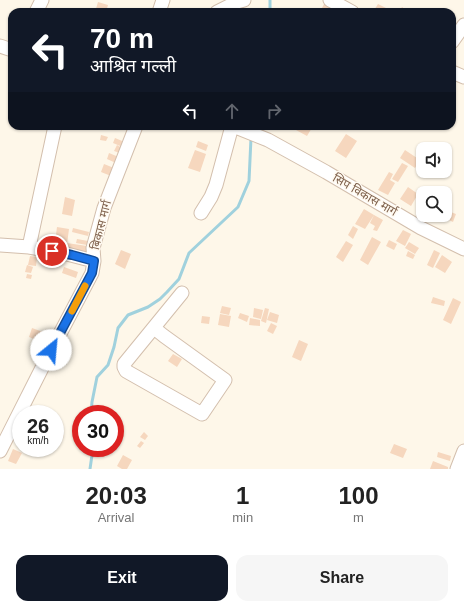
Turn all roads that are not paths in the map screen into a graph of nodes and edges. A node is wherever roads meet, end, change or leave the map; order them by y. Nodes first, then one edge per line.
1 (244, 0) edge
2 (330, 0) edge
3 (225, 8) edge
4 (345, 8) edge
5 (464, 25) edge
6 (456, 36) edge
7 (53, 130) edge
8 (134, 130) edge
9 (234, 130) edge
10 (243, 130) edge
11 (201, 213) dead end
12 (0, 245) edge
13 (29, 247) junction
14 (464, 249) edge
15 (94, 261) junction
16 (182, 293) dead end
17 (154, 328) junction
18 (0, 451) edge
19 (464, 451) edge
20 (458, 469) edge

1 - 3 street
2 - 4 street
5 - 6 street
7 - 13 street
8 - 15 street, बिकास मार्ग
9 - 11 street
10 - 14 street, सिप विकास मार्ग
12 - 13 street
13 - 15 street
15 - 18 street, बिकास मार्ग
16 - 17 street
17 - 17 street
19 - 20 street

